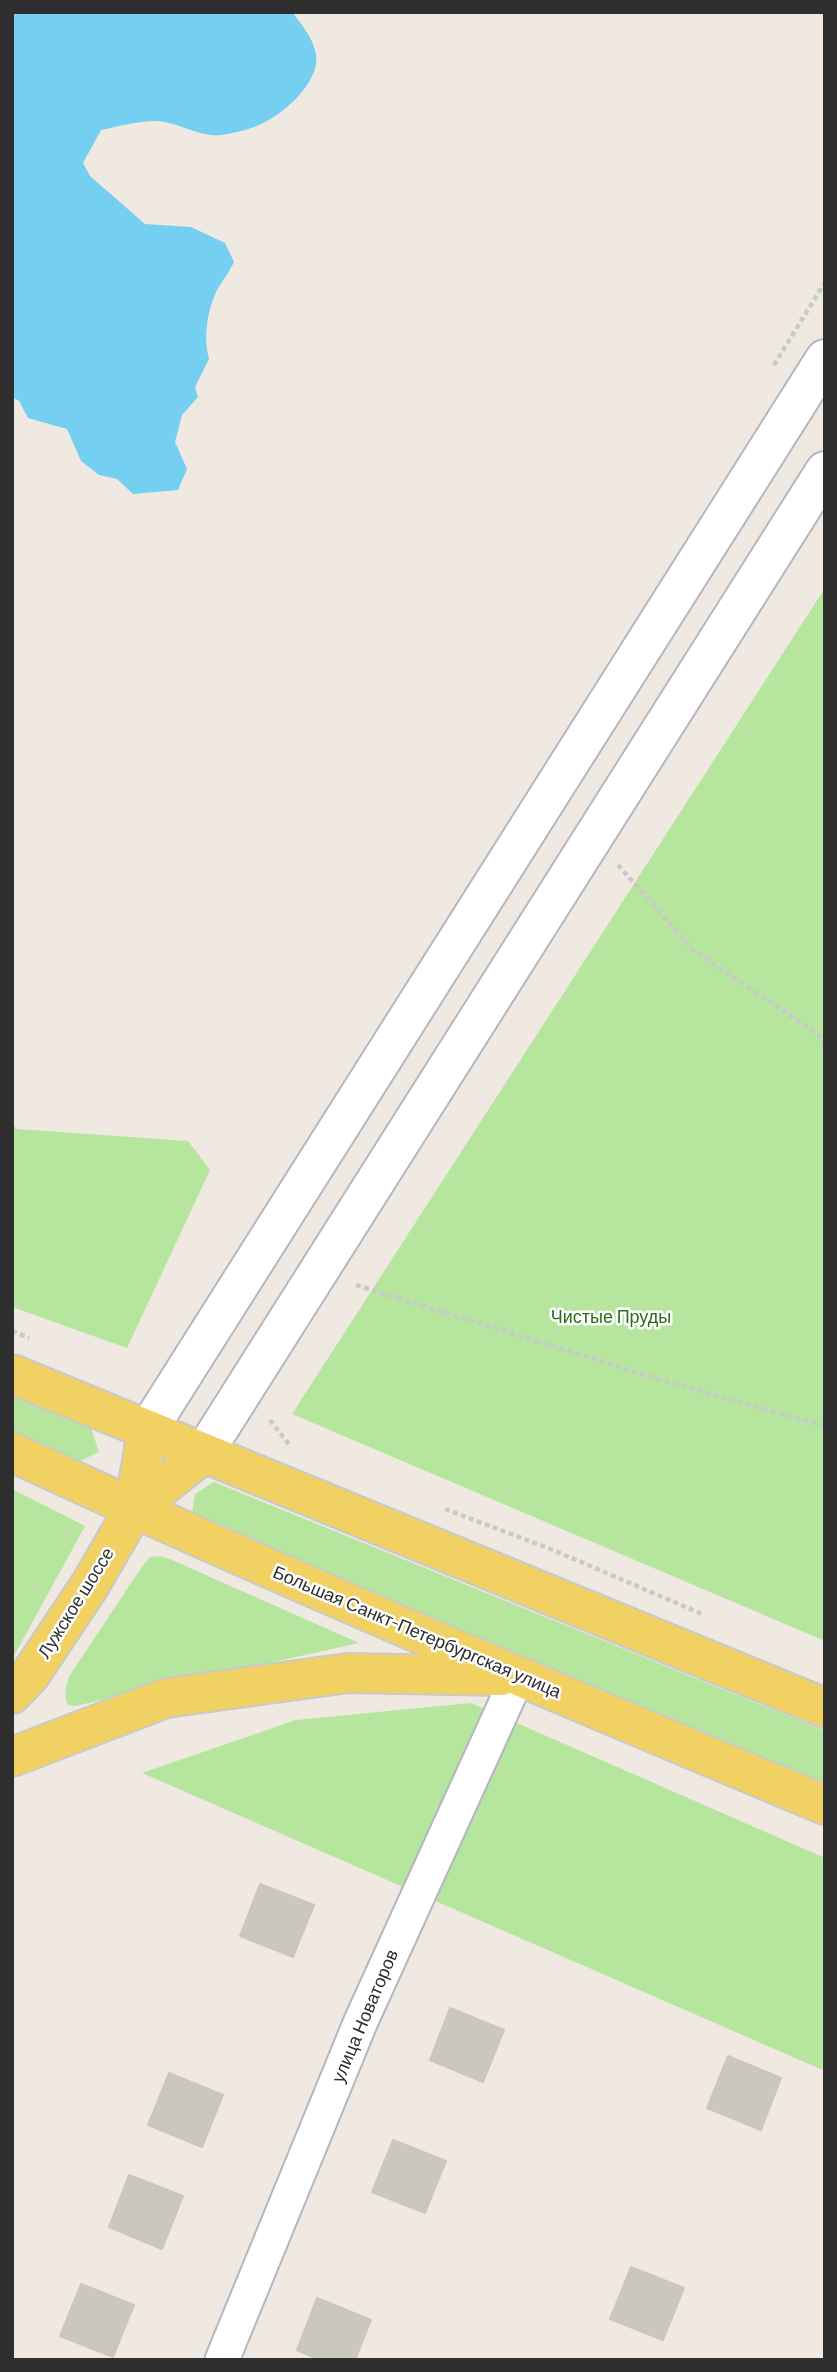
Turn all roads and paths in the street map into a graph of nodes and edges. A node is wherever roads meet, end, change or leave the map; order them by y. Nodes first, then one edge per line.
1 (825, 359) edge
2 (825, 471) edge
3 (618, 865) dead end
4 (825, 1046) edge
5 (356, 1285) dead end
6 (12, 1331) edge
7 (35, 1341) dead end
8 (12, 1374) edge
9 (270, 1420) dead end
10 (825, 1426) edge
11 (147, 1431) junction
12 (293, 1450) dead end
13 (12, 1452) edge
14 (203, 1454) junction
15 (436, 1505) dead end
16 (134, 1508) junction
17 (703, 1615) dead end
18 (518, 1676) junction
19 (12, 1694) edge
20 (825, 1708) edge
21 (12, 1757) edge
22 (825, 1805) edge
23 (222, 2360) edge

1 - 11 main road
2 - 14 main road
3 - 4 path
5 - 10 path
6 - 7 path
8 - 11 main road
9 - 12 path
11 - 14 main road
11 - 16 main road, Лужское шоссе
13 - 16 main road, Большая Санкт-Петербургская улица
14 - 16 main road, Лужское шоссе
14 - 20 main road
15 - 17 path
16 - 18 main road, Большая Санкт-Петербургская улица
16 - 19 main road, Лужское шоссе
18 - 21 main road
18 - 22 main road, Большая Санкт-Петербургская улица
18 - 23 street, улица Новаторов

